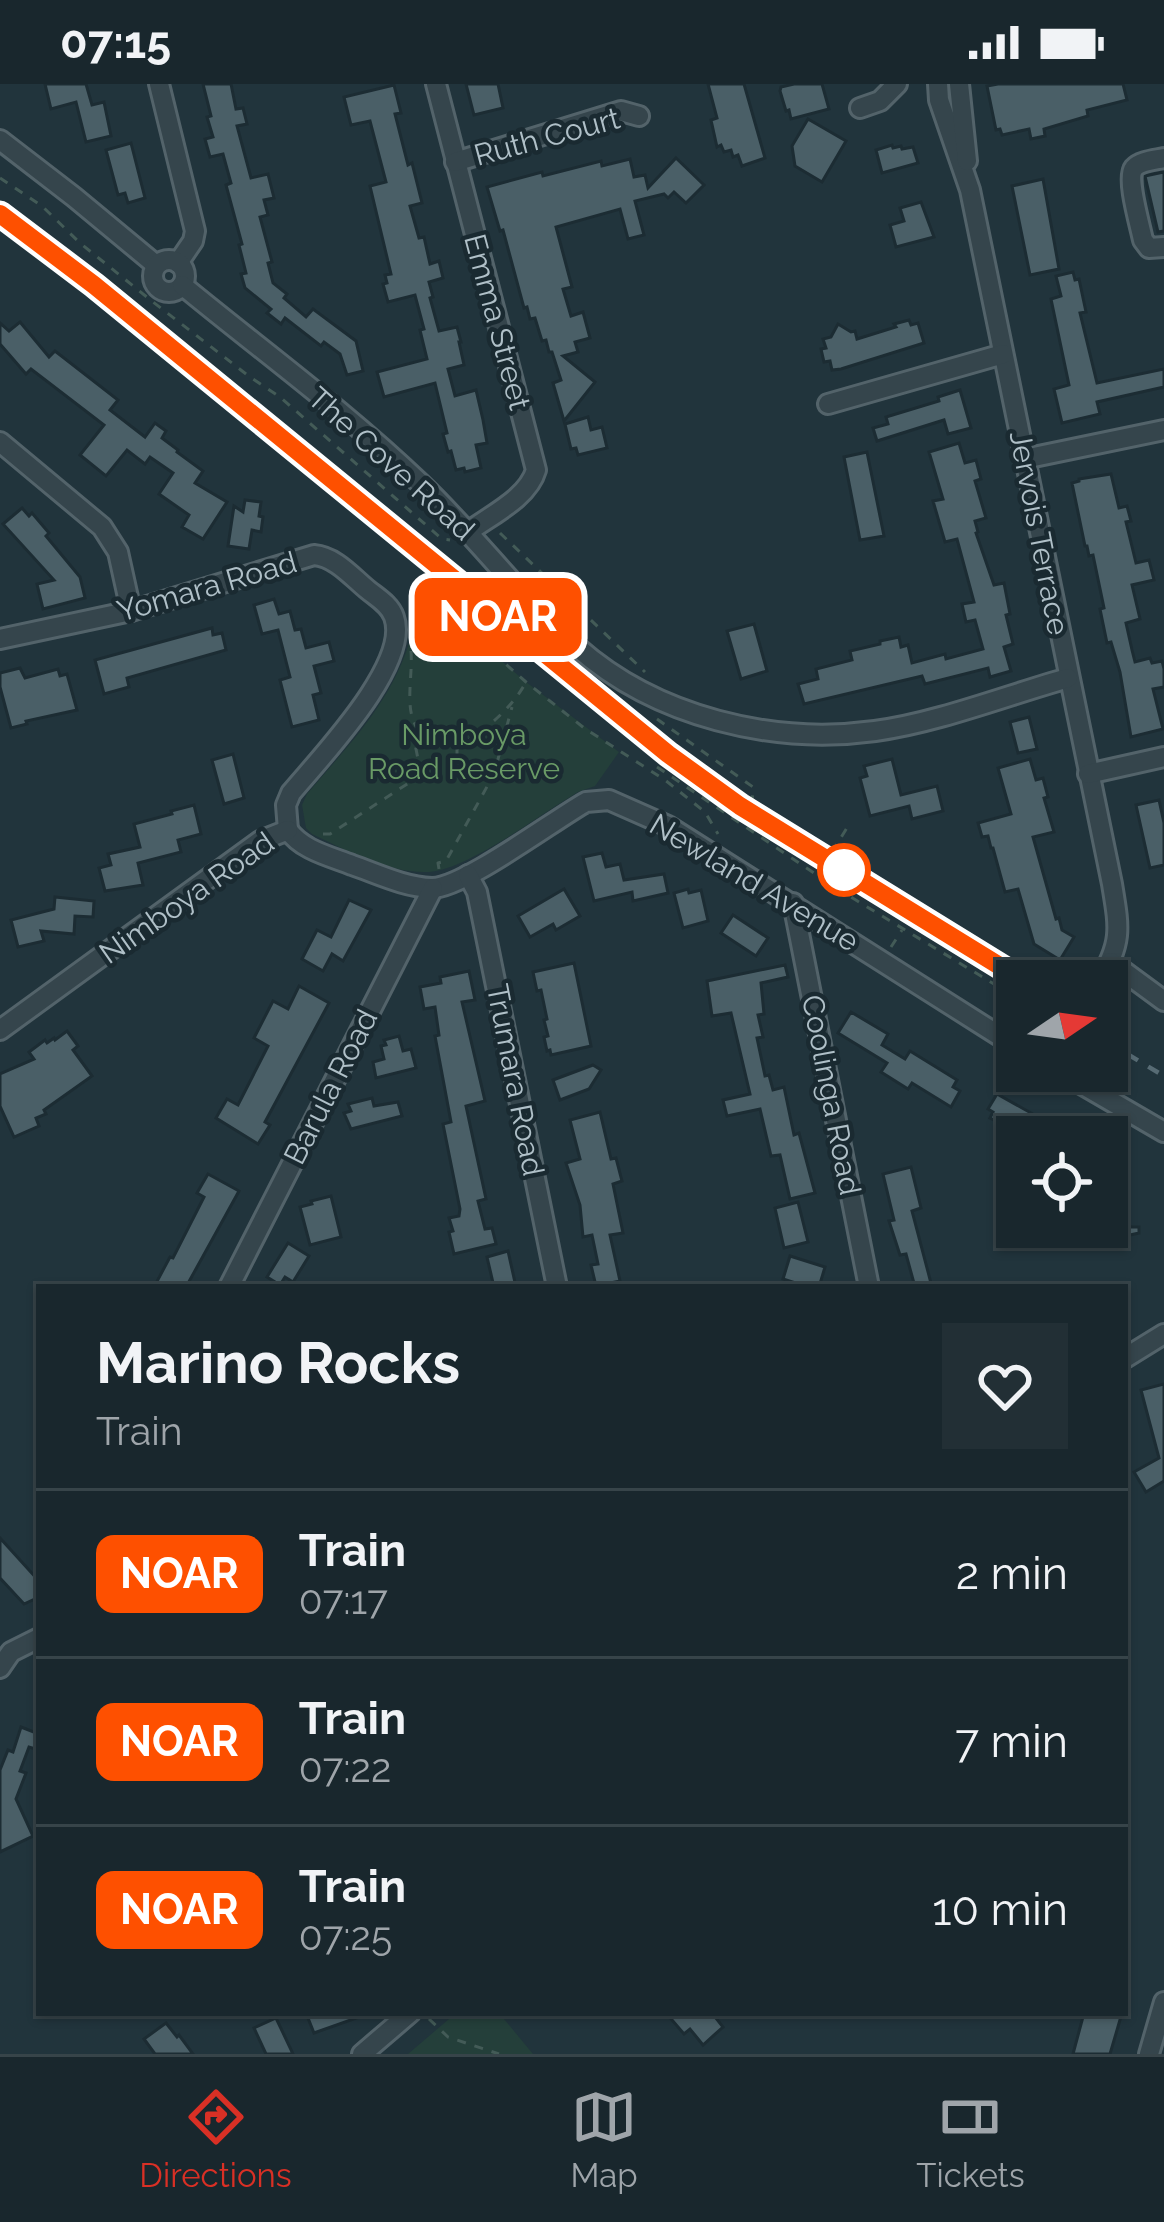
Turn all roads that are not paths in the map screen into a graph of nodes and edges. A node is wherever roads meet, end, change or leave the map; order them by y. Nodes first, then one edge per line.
1 (159, 84) edge
2 (436, 84) edge
3 (897, 84) edge
4 (938, 84) edge
5 (959, 84) edge
6 (860, 108) dead end
7 (639, 116) dead end
8 (0, 140) edge
9 (1164, 158) edge
10 (454, 162) junction
11 (970, 190) junction
12 (1164, 247) edge
13 (178, 263) junction
14 (156, 266) junction
15 (182, 285) junction
16 (1003, 354) junction
17 (828, 404) dead end
18 (1164, 430) edge
19 (0, 442) edge
20 (1024, 459) junction
21 (469, 532) junction
22 (131, 611) junction
23 (394, 616) joint
24 (0, 639) edge
25 (1068, 677) junction
26 (1164, 757) edge
27 (1088, 774) junction
28 (288, 830) junction
29 (468, 875) junction
30 (436, 879) junction
31 (794, 903) junction
32 (1112, 960) edge
33 (1128, 975) edge
34 (1164, 1001) edge
35 (0, 1030) edge
36 (996, 1033) edge
37 (1095, 1092) edge
38 (1164, 1132) edge
39 (231, 1284) edge
40 (555, 1284) edge
41 (867, 1284) edge
42 (1164, 1334) edge
43 (1128, 1356) edge
44 (36, 1640) edge
45 (0, 1668) edge
46 (1164, 2002) edge
47 (409, 2016) edge
48 (362, 2054) edge
49 (1148, 2054) edge

1 - 13 street
2 - 10 street, Emma Street
3 - 6 street
4 - 11 street, Jervois Terrace
5 - 11 street
7 - 10 street, Ruth Court
8 - 14 street
9 - 12 street
10 - 21 street, Emma Street
11 - 16 street, Jervois Terrace
13 - 14 street
13 - 15 street
14 - 15 street
15 - 21 street, The Cove Road
16 - 17 street
16 - 20 street, Jervois Terrace
18 - 20 street
19 - 22 street
20 - 25 street, Jervois Terrace
21 - 25 street, The Cove Road
22 - 23 street, Yomara Road
22 - 24 street, Yomara Road
23 - 28 street, Nimboya Road
25 - 27 street, Jervois Terrace
26 - 27 street
27 - 32 street, Jervois Terrace
28 - 30 street
28 - 35 street, Nimboya Road
29 - 30 street, Newland Avenue
29 - 31 street, Newland Avenue
29 - 40 street, Trumara Road
30 - 39 street, Barula Road
31 - 36 street, Newland Avenue
31 - 41 street, Coolinga Road
33 - 34 street
37 - 38 street
42 - 43 street
44 - 45 street
46 - 49 street
47 - 48 street

